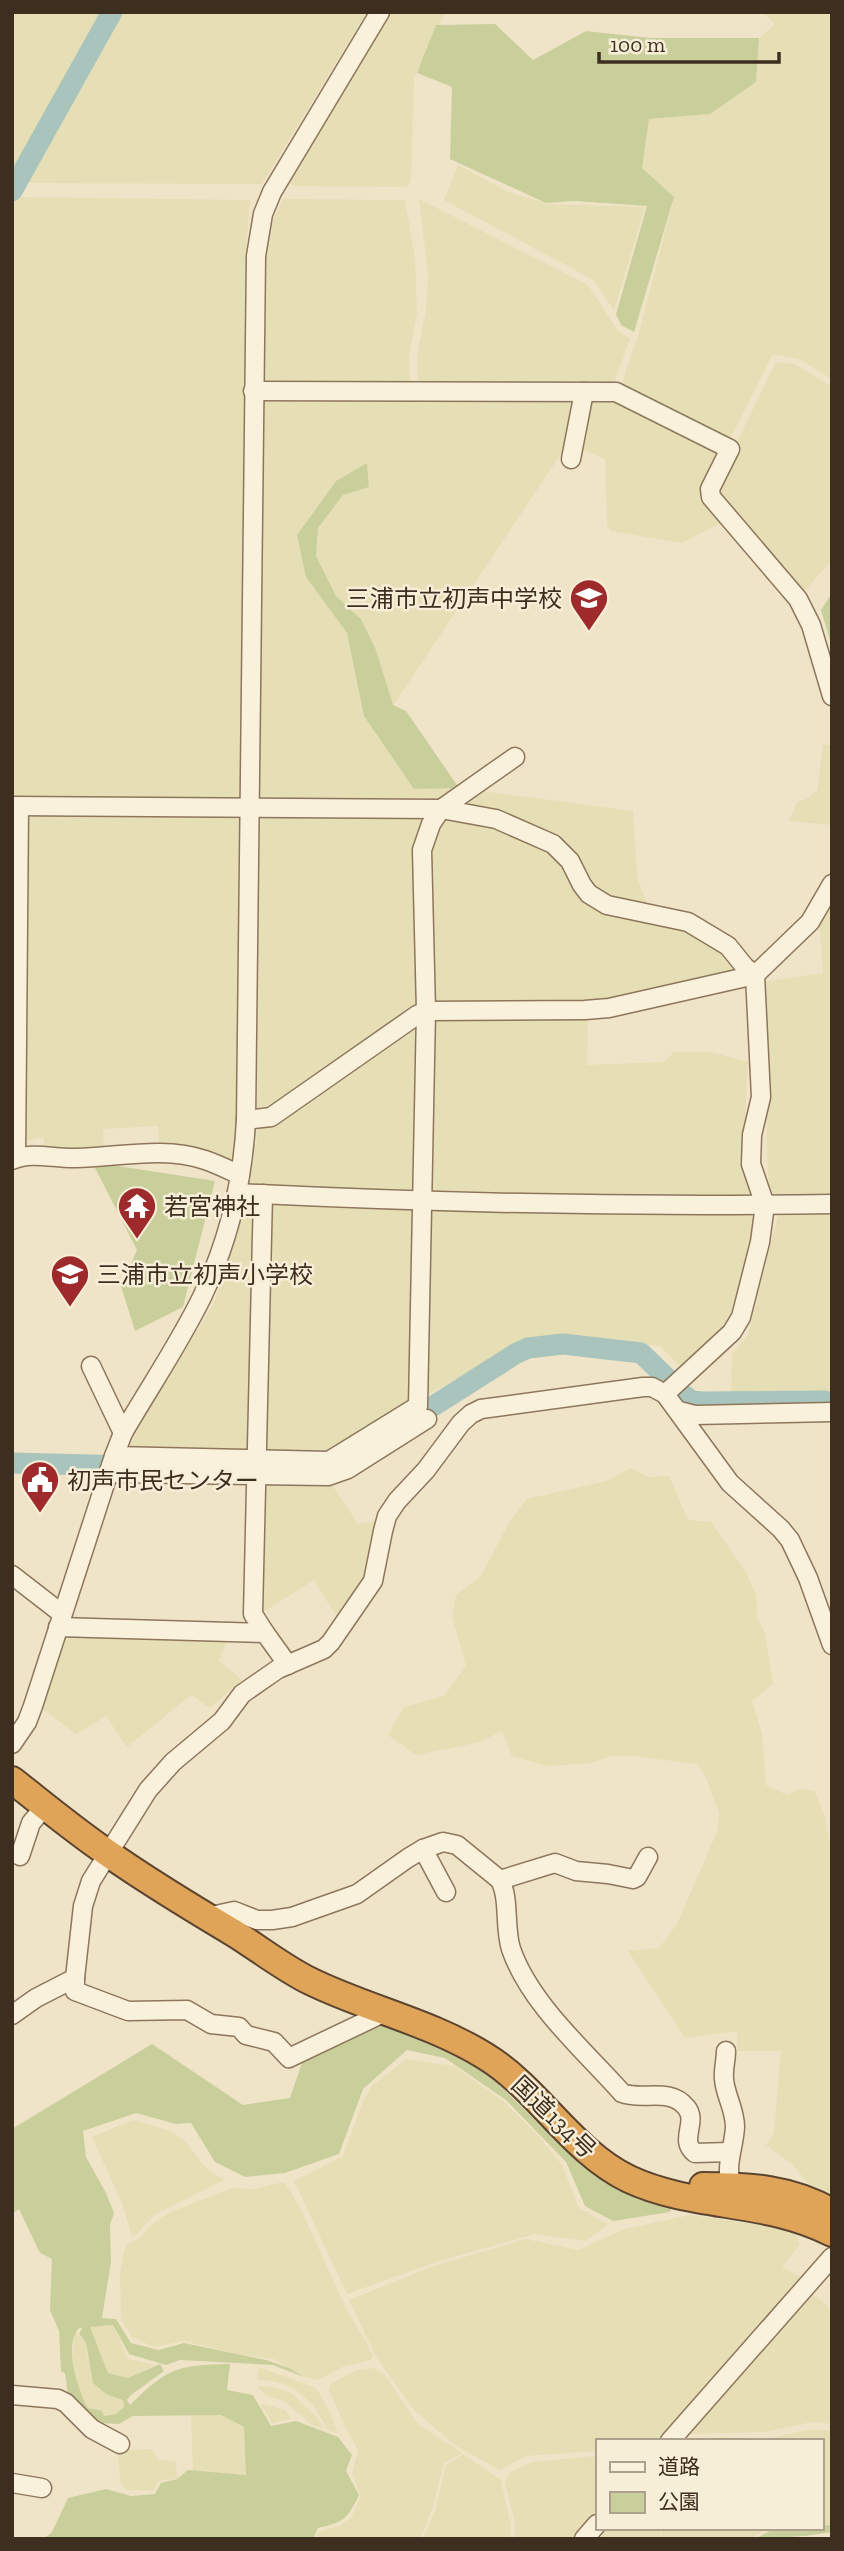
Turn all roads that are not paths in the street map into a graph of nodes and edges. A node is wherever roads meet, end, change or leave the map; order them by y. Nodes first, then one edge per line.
1 (380, 12) edge
2 (253, 391) junction
3 (584, 392) junction
4 (571, 459) dead end
5 (832, 696) edge
6 (515, 757) dead end
7 (251, 806) junction
8 (15, 807) edge
9 (441, 809) junction
10 (832, 884) edge
11 (755, 975) junction
12 (426, 1012) junction
13 (246, 1119) junction
14 (14, 1159) edge
15 (239, 1184) junction
16 (263, 1194) junction
17 (422, 1200) junction
18 (832, 1204) edge
19 (765, 1205) junction
20 (91, 1366) dead end
21 (665, 1394) junction
22 (679, 1411) junction
23 (832, 1412) edge
24 (423, 1413) junction
25 (123, 1433) junction
26 (444, 1445) junction
27 (111, 1464) junction
28 (257, 1468) junction
29 (13, 1576) edge
30 (60, 1620) junction
31 (265, 1633) junction
32 (832, 1645) edge
33 (288, 1665) junction
34 (19, 1717) edge
35 (12, 1744) edge
36 (12, 1780) edge
37 (45, 1806) junction
38 (423, 1849) junction
39 (108, 1854) junction
40 (20, 1856) dead end
41 (648, 1857) dead end
42 (500, 1880) junction
43 (446, 1892) dead end
44 (207, 1917) junction
45 (288, 1967) junction
46 (75, 1978) junction
47 (379, 2010) junction
48 (12, 2015) edge
49 (726, 2052) dead end
50 (730, 2152) junction
51 (740, 2186) junction
52 (828, 2222) edge
53 (832, 2257) edge
54 (12, 2395) edge
55 (672, 2439) edge
56 (120, 2444) dead end
57 (12, 2483) edge
58 (42, 2488) dead end
59 (596, 2525) edge
60 (584, 2539) edge

1 - 2 street
2 - 3 street
2 - 7 street
3 - 4 street
3 - 5 street
6 - 9 street
7 - 8 street
7 - 9 street
7 - 13 street
8 - 14 street
9 - 11 street
9 - 12 street
10 - 11 street
11 - 12 street
11 - 19 street
12 - 13 street
12 - 17 street
13 - 15 street
14 - 15 street
15 - 16 street
15 - 25 street
16 - 17 street
16 - 28 street
17 - 19 street
17 - 24 street
18 - 19 street
19 - 21 street
20 - 25 street
21 - 22 street
21 - 26 street
22 - 23 street
22 - 32 street
24 - 26 street
24 - 28 street
25 - 27 street
26 - 33 street
27 - 28 street
27 - 30 street
28 - 31 street
29 - 30 street
30 - 31 street
30 - 34 street
31 - 33 street
33 - 39 street
34 - 35 street
36 - 37 highway, 国道134号
37 - 39 highway, 国道134号
37 - 40 street
38 - 42 street
38 - 43 street
38 - 44 street
39 - 44 highway, 国道134号
39 - 46 street
41 - 42 street
42 - 50 street
44 - 45 highway, 国道134号
45 - 47 highway, 国道134号
45 - 51 highway, 国道134号
46 - 47 street
46 - 48 street
47 - 52 highway, 国道134号
49 - 50 street
50 - 51 street
51 - 52 highway, 国道134号
53 - 55 street
54 - 56 street
57 - 58 street
59 - 60 street

